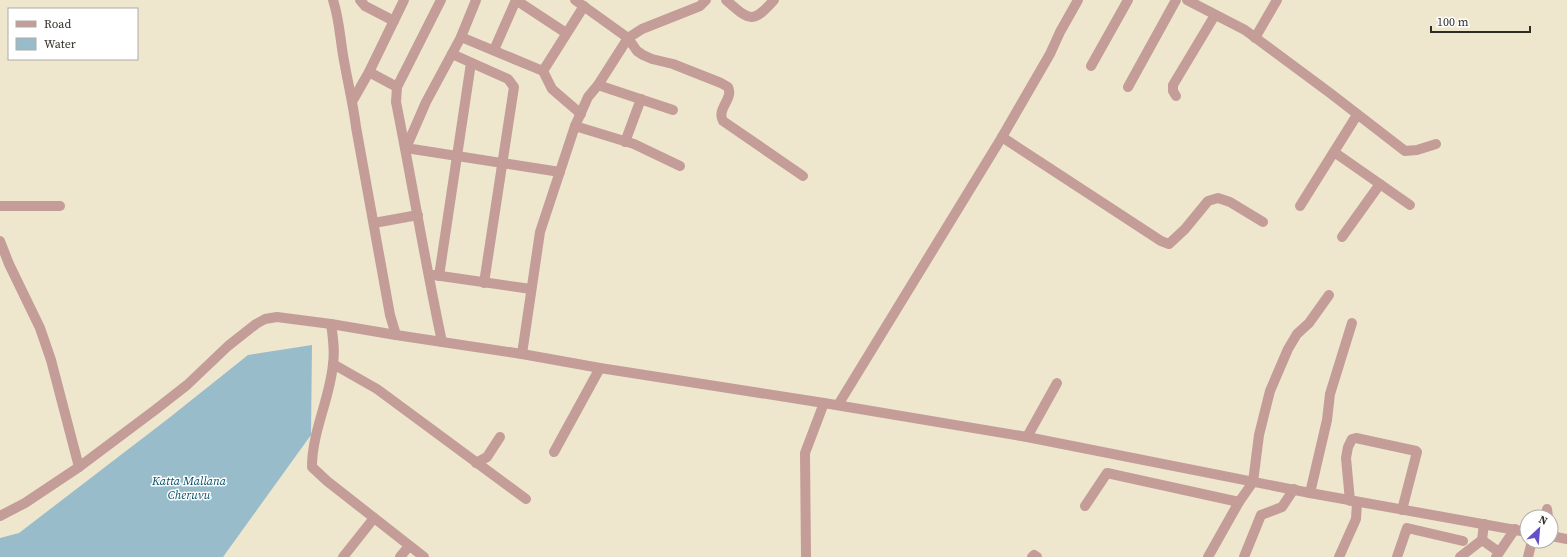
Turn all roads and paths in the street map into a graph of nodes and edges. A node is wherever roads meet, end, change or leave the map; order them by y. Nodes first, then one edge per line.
1 (333, 0) edge
2 (360, 0) edge
3 (404, 0) edge
4 (441, 0) edge
5 (476, 0) edge
6 (516, 0) edge
7 (726, 0) edge
8 (774, 0) edge
9 (1078, 0) edge
10 (1128, 0) edge
11 (1176, 0) edge
12 (1187, 0) edge
13 (1277, 0) edge
14 (580, 2) edge
15 (700, 2) edge
16 (1215, 15) junction
17 (394, 21) junction
18 (566, 33) junction
19 (461, 36) junction
20 (628, 38) junction
21 (1255, 38) junction
22 (494, 50) junction
23 (452, 54) junction
24 (471, 63) junction
25 (1091, 66) dead end
26 (543, 71) junction
27 (370, 72) junction
28 (598, 85) junction
29 (397, 86) junction
30 (1128, 87) dead end
31 (1176, 96) dead end
32 (641, 99) junction
33 (352, 100) junction
34 (674, 110) dead end
35 (581, 114) junction
36 (1357, 115) junction
37 (575, 126) junction
38 (1002, 137) junction
39 (625, 142) junction
40 (1436, 144) dead end
41 (406, 148) junction
42 (1334, 152) junction
43 (457, 157) junction
44 (503, 163) junction
45 (680, 166) dead end
46 (560, 172) junction
47 (803, 176) dead end
48 (1380, 184) junction
49 (1410, 205) dead end
50 (0, 206) edge
51 (60, 206) dead end
52 (1300, 206) dead end
53 (418, 215) junction
54 (1263, 222) dead end
55 (374, 223) junction
56 (1342, 237) dead end
57 (0, 241) edge
58 (434, 275) junction
59 (484, 283) junction
60 (530, 289) junction
61 (1329, 295) dead end
62 (1352, 323) dead end
63 (331, 324) junction
64 (396, 335) junction
65 (442, 342) junction
66 (522, 354) junction
67 (333, 364) junction
68 (600, 368) junction
69 (1057, 383) dead end
70 (824, 403) junction
71 (838, 405) junction
72 (500, 437) dead end
73 (1027, 437) junction
74 (554, 452) dead end
75 (476, 463) junction
76 (79, 467) junction
77 (1253, 482) junction
78 (1294, 489) junction
79 (1310, 493) junction
80 (526, 499) dead end
81 (1354, 501) junction
82 (1240, 502) junction
83 (1085, 506) dead end
84 (1402, 510) junction
85 (0, 516) edge
86 (374, 518) junction
87 (1484, 524) junction
88 (1515, 530) junction
89 (1519, 531) edge
90 (1482, 540) junction
91 (1463, 541) dead end
92 (409, 546) junction
93 (1498, 554) edge
94 (343, 557) edge
95 (400, 557) edge
96 (424, 557) edge
97 (806, 557) edge
98 (1032, 557) edge
99 (1037, 557) edge
100 (1208, 557) edge
101 (1244, 557) edge
102 (1339, 557) edge
103 (1397, 557) edge
104 (1460, 557) edge

1 - 33 street
2 - 17 street
3 - 17 street
4 - 29 street
5 - 19 street
6 - 18 street
6 - 22 street
7 - 8 street
9 - 38 street
10 - 25 street
11 - 30 street
12 - 16 street
13 - 21 street
14 - 18 street
14 - 20 street
15 - 20 street
16 - 21 street
16 - 31 street
17 - 27 street
18 - 26 street
19 - 22 street
19 - 23 street
20 - 28 street
20 - 47 street
21 - 36 street
22 - 26 street
23 - 24 street
23 - 41 street
24 - 43 street
24 - 44 street
26 - 35 street
27 - 29 street
27 - 33 street
28 - 32 street
28 - 35 street
29 - 41 street
32 - 34 street
32 - 39 street
33 - 55 street
35 - 37 street
36 - 40 street
36 - 42 street
37 - 39 street
37 - 46 street
38 - 54 street
38 - 71 street
39 - 45 street
41 - 43 street
41 - 53 street
42 - 48 street
42 - 52 street
43 - 44 street
43 - 58 street
44 - 46 street
44 - 59 street
46 - 60 street
48 - 49 street
48 - 56 street
50 - 51 street
53 - 55 street
53 - 58 street
55 - 64 street
57 - 76 street
58 - 59 street
58 - 65 street
59 - 60 street
60 - 66 street
61 - 77 street
62 - 79 street
63 - 64 street
63 - 67 street
63 - 76 street
64 - 65 street
65 - 66 street
66 - 68 street
67 - 75 street
67 - 86 street
68 - 70 street
68 - 74 street
69 - 73 street
70 - 71 street
70 - 97 street
71 - 73 street
72 - 75 street
73 - 77 street
75 - 80 street
76 - 85 street
77 - 78 street
77 - 82 street
78 - 79 street
78 - 101 street
79 - 81 street
81 - 84 street
81 - 84 street
81 - 102 street
82 - 83 street
82 - 100 street
84 - 87 street
86 - 92 street
86 - 94 street
87 - 88 street
87 - 90 street
88 - 89 street
88 - 93 street
90 - 93 street
90 - 104 street
91 - 103 street
92 - 95 street
92 - 96 street
98 - 99 street

